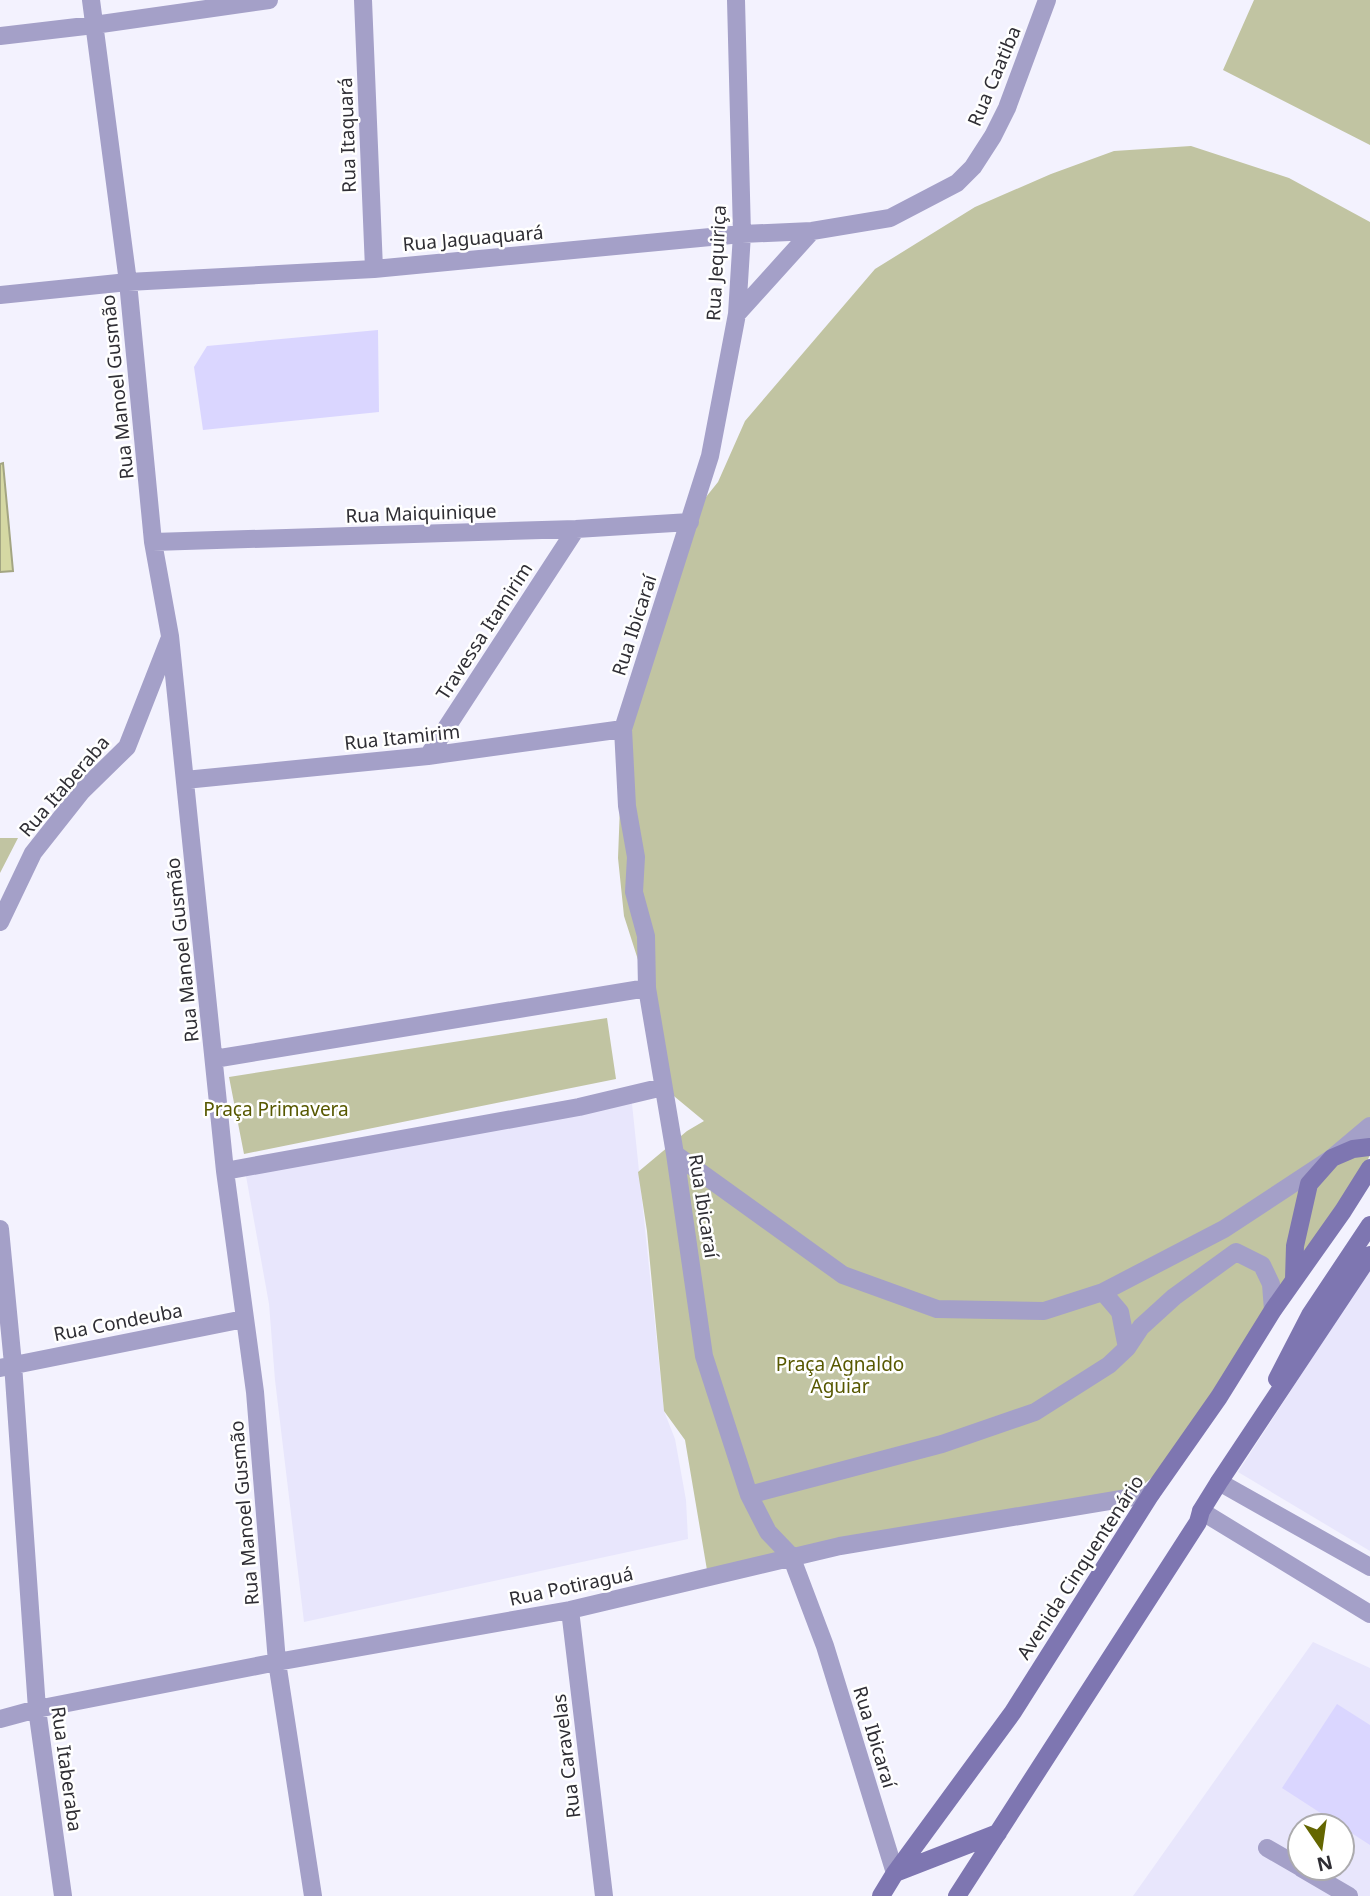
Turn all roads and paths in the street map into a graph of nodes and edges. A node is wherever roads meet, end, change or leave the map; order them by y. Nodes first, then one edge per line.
1 (91, 0) edge
2 (268, 0) edge
3 (363, 0) edge
4 (736, 0) edge
5 (1047, 0) edge
6 (94, 25) junction
7 (0, 36) edge
8 (943, 192) joint
9 (812, 231) junction
10 (742, 234) junction
11 (374, 269) junction
12 (128, 282) junction
13 (0, 295) edge
14 (737, 314) junction
15 (690, 522) junction
16 (576, 529) junction
17 (153, 542) junction
18 (170, 636) junction
19 (623, 729) junction
20 (428, 756) junction
21 (185, 779) junction
22 (0, 922) edge
23 (647, 988) junction
24 (214, 1059) junction
25 (663, 1087) junction
26 (1370, 1126) edge
27 (1370, 1147) edge
28 (675, 1154) junction
29 (1332, 1158) junction
30 (1370, 1168) edge
31 (225, 1171) junction
32 (1370, 1226) edge
33 (0, 1229) edge
34 (1370, 1255) edge
35 (1294, 1279) junction
36 (1103, 1292) junction
37 (1273, 1310) junction
38 (244, 1319) junction
39 (1127, 1348) junction
40 (7, 1366) edge
41 (1240, 1451) junction
42 (1219, 1482) junction
43 (1151, 1494) junction
44 (750, 1495) junction
45 (1201, 1511) junction
46 (791, 1556) junction
47 (1370, 1567) edge
48 (570, 1610) junction
49 (1370, 1614) edge
50 (277, 1662) junction
51 (37, 1709) junction
52 (0, 1719) edge
53 (998, 1833) junction
54 (1267, 1848) dead end
55 (1286, 1859) edge
56 (895, 1873) junction
57 (1325, 1882) edge
58 (63, 1896) edge
59 (313, 1896) edge
60 (604, 1896) edge
61 (881, 1896) edge
62 (957, 1896) edge
63 (1349, 1896) edge

1 - 6 street, Rua Manoel Gusmão
2 - 6 street
3 - 11 street, Rua Itaquará
4 - 10 street, Rua Jequiriça
5 - 8 street, Rua Caatiba
6 - 7 street
6 - 12 street, Rua Manoel Gusmão
8 - 9 street, Rua Jaguaquará
9 - 10 street, Rua Jaguaquará
9 - 14 street
10 - 11 street, Rua Jaguaquará
10 - 14 street, Rua Jequiriça
11 - 12 street, Rua Jaguaquará
12 - 13 street, Rua Jaguaquará
12 - 17 street, Rua Manoel Gusmão
14 - 15 street, Rua Jequiriça
15 - 16 street, Rua Maiquinique
15 - 19 street, Rua Ibicaraí
16 - 17 street, Rua Maiquinique
16 - 20 street, Travessa Itamirim
17 - 18 street, Rua Manoel Gusmão
18 - 21 street, Rua Manoel Gusmão
18 - 22 street, Rua Itaberaba
19 - 20 street, Rua Itamirim
19 - 23 street, Rua Ibicaraí
20 - 21 street, Rua Itamirim
21 - 24 street, Rua Manoel Gusmão
23 - 24 street
23 - 25 street, Rua Ibicaraí
24 - 31 street, Rua Manoel Gusmão
25 - 28 street, Rua Ibicaraí
25 - 31 street
26 - 29 street
27 - 29 main road
28 - 36 street
28 - 44 street, Rua Ibicaraí
29 - 35 main road
29 - 36 street
30 - 35 main road, Avenida Cinquentenário
31 - 38 street, Rua Manoel Gusmão
32 - 41 main road
33 - 40 street, Rua Itaberaba
34 - 41 main road
35 - 37 main road, Avenida Cinquentenário
36 - 39 street
37 - 39 street
37 - 43 main road, Avenida Cinquentenário
38 - 40 street, Rua Condeuba
38 - 50 street, Rua Manoel Gusmão
39 - 44 street
40 - 51 street, Rua Itaberaba
41 - 42 main road
42 - 45 main road
42 - 47 street
43 - 46 street, Rua Potiraguá
43 - 56 main road, Avenida Cinquentenário
44 - 46 street, Rua Ibicaraí
45 - 49 street
45 - 53 main road
46 - 48 street, Rua Potiraguá
46 - 56 street, Rua Ibicaraí
48 - 50 street, Rua Potiraguá
48 - 60 street, Rua Caravelas
50 - 51 street, Rua Potiraguá
50 - 59 street, Rua Manoel Gusmão
51 - 52 street, Rua Potiraguá
51 - 58 street, Rua Itaberaba
53 - 56 main road
53 - 62 main road
54 - 55 street
56 - 61 main road, Avenida Cinquentenário
57 - 63 street

